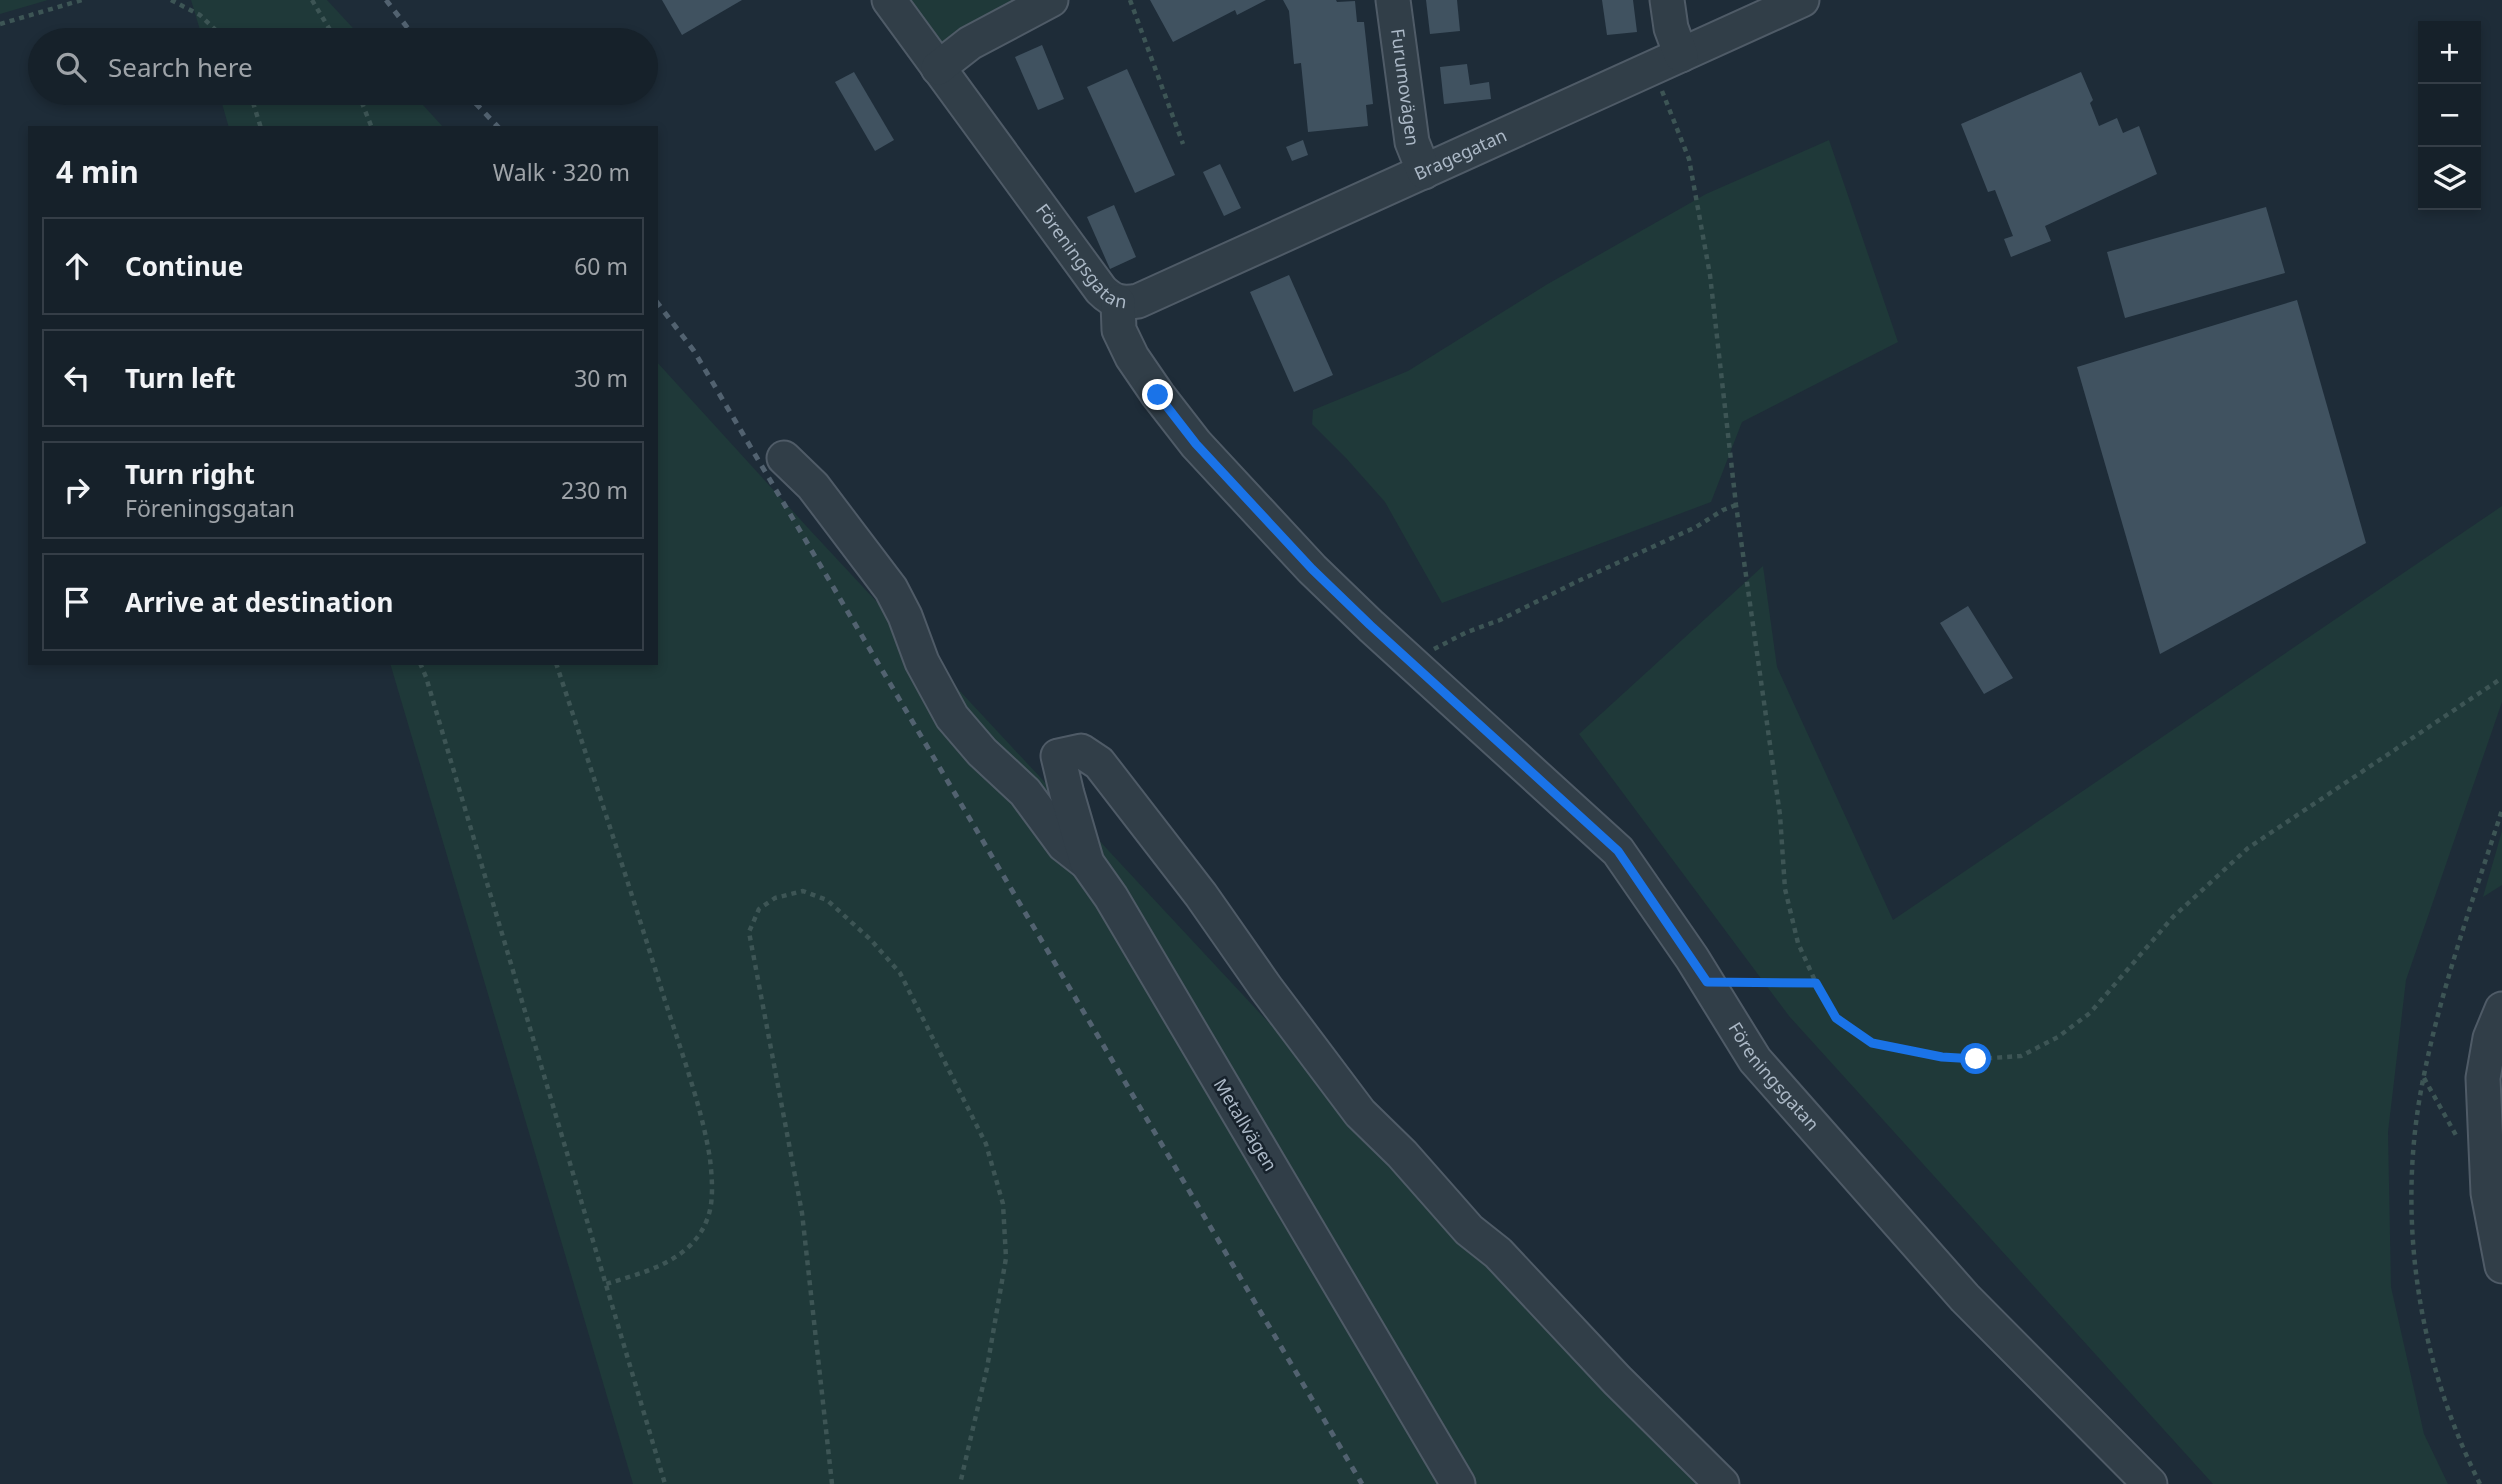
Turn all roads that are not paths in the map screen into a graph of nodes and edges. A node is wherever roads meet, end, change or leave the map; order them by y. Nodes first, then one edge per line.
1 (889, 0) edge
2 (1051, 0) edge
3 (1392, 0) edge
4 (1667, 0) edge
5 (1802, 0) edge
6 (1667, 61) junction
7 (938, 68) junction
8 (1424, 172) junction
9 (1118, 302) junction
10 (784, 458) dead end
11 (1087, 863) junction
12 (2502, 1009) edge
13 (2502, 1086) edge
14 (2487, 1129) junction
15 (2502, 1266) edge
16 (1458, 1484) edge
17 (1722, 1484) edge
18 (2150, 1484) edge

1 - 7 street, Föreningsgatan
2 - 7 street
3 - 8 street, Furumovägen
4 - 6 street
5 - 6 street, Bragegatan
6 - 8 street, Bragegatan
7 - 9 street, Föreningsgatan
8 - 9 street, Bragegatan
9 - 18 street, Föreningsgatan
10 - 11 street
11 - 16 street, Metallvägen
11 - 17 street, Metallvägen
12 - 14 street
13 - 14 street
14 - 15 street

